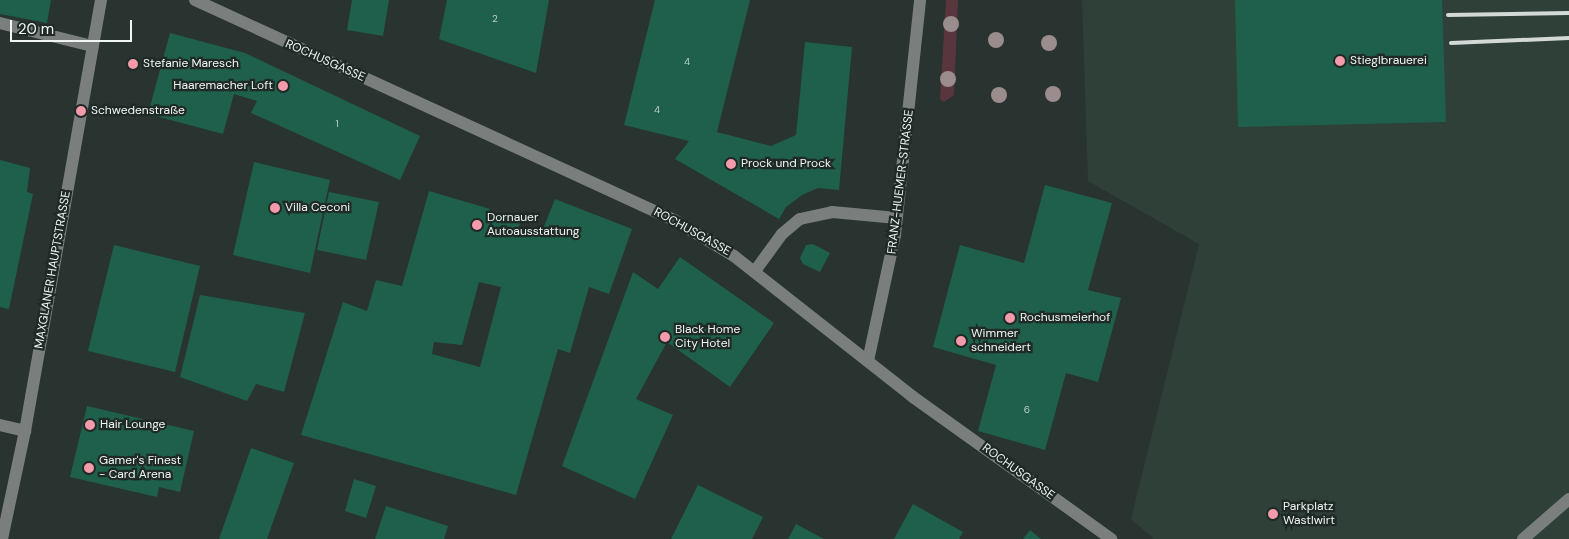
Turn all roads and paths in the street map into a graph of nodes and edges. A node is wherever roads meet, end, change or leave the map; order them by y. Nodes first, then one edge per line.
1 (101, 0) edge
2 (195, 0) edge
3 (920, 0) edge
4 (0, 23) edge
5 (92, 46) junction
6 (897, 218) junction
7 (755, 271) junction
8 (868, 362) junction
9 (0, 425) edge
10 (25, 431) junction
11 (1569, 499) edge
12 (2, 539) edge
13 (1111, 539) edge
14 (1523, 539) edge

1 - 5 street, MAXGLANER HAUPTSTRASSE
2 - 7 street, ROCHUSGASSE
3 - 6 street, FRANZ-HUEMER-STRASSE
4 - 5 street
5 - 10 street, MAXGLANER HAUPTSTRASSE
6 - 7 street
6 - 8 street, FRANZ-HUEMER-STRASSE
7 - 8 street, ROCHUSGASSE
8 - 13 street, ROCHUSGASSE
9 - 10 street
10 - 12 street, MAXGLANER HAUPTSTRASSE
11 - 14 street

